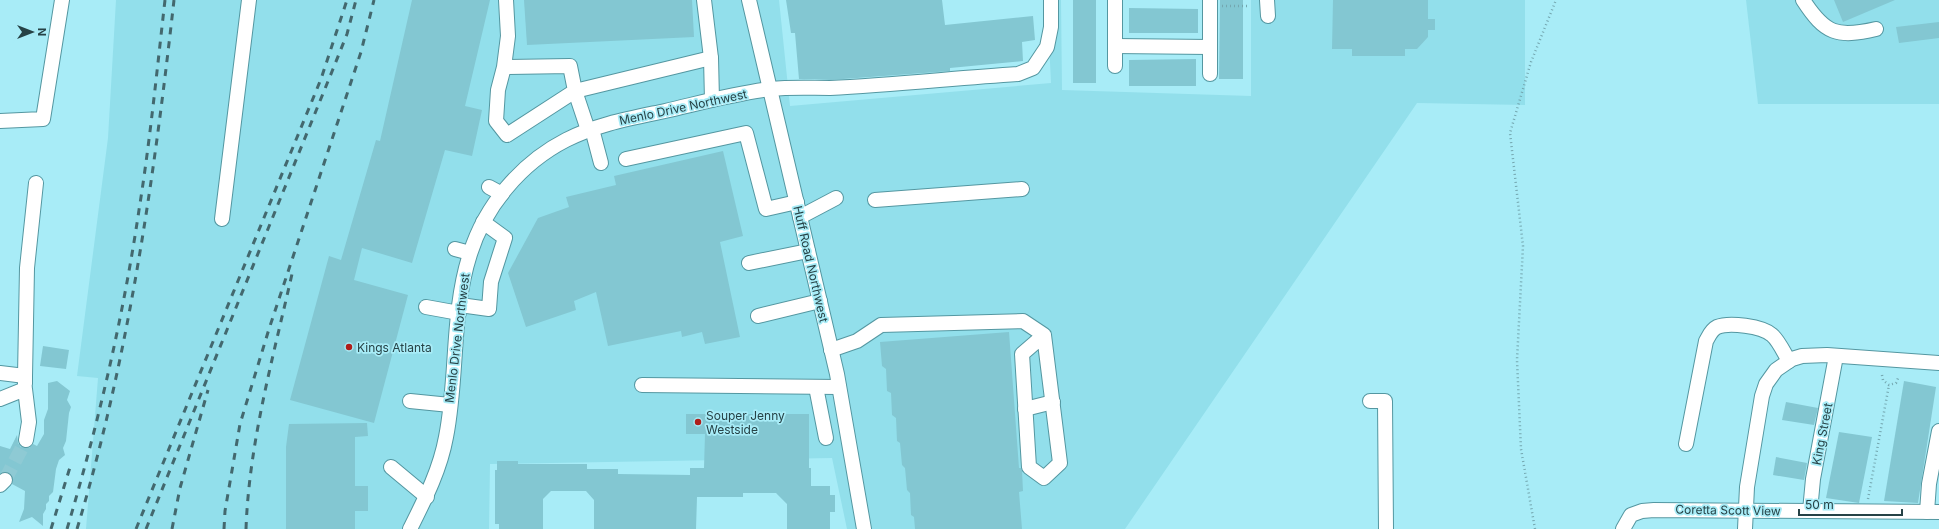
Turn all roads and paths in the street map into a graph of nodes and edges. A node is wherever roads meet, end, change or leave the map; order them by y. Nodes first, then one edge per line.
1 (62, 0) edge
2 (249, 0) edge
3 (506, 0) edge
4 (704, 0) edge
5 (749, 0) edge
6 (1051, 0) edge
7 (1115, 0) edge
8 (1267, 0) edge
9 (1556, 0) edge
10 (1803, 0) edge
11 (1213, 3) edge
12 (1249, 6) dead end
13 (1268, 16) dead end
14 (1876, 28) dead end
15 (1115, 46) junction
16 (1210, 47) junction
17 (711, 58) junction
18 (1115, 66) dead end
19 (504, 67) junction
20 (1210, 74) dead end
21 (771, 89) junction
22 (575, 91) junction
23 (712, 100) junction
24 (0, 121) edge
25 (590, 130) junction
26 (626, 159) dead end
27 (602, 163) dead end
28 (36, 183) dead end
29 (489, 187) dead end
30 (1022, 189) dead end
31 (502, 194) junction
32 (836, 198) dead end
33 (875, 200) dead end
34 (797, 202) junction
35 (800, 217) junction
36 (222, 219) dead end
37 (483, 222) junction
38 (454, 249) dead end
39 (808, 251) junction
40 (470, 253) junction
41 (749, 263) dead end
42 (820, 302) junction
43 (426, 307) dead end
44 (459, 309) junction
45 (758, 316) dead end
46 (1044, 335) junction
47 (831, 350) junction
48 (1836, 356) junction
49 (1789, 361) junction
50 (1939, 363) edge
51 (0, 373) edge
52 (1882, 375) dead end
53 (1899, 376) dead end
54 (25, 383) junction
55 (642, 385) dead end
56 (1889, 385) junction
57 (816, 387) junction
58 (839, 387) junction
59 (0, 399) edge
60 (410, 401) dead end
61 (1370, 401) dead end
62 (1053, 402) junction
63 (450, 405) junction
64 (1026, 409) junction
65 (1939, 431) edge
66 (826, 438) dead end
67 (26, 440) tunnel mouth
68 (1686, 444) dead end
69 (391, 468) dead end
70 (426, 496) junction
71 (1746, 511) junction
72 (1810, 511) junction
73 (1866, 512) junction
74 (1933, 512) edge
75 (410, 529) edge
76 (864, 529) edge
77 (1386, 529) edge
78 (1535, 529) edge
79 (1623, 529) edge
80 (1746, 529) edge

1 - 24 street
2 - 36 street
3 - 19 street
4 - 17 street
5 - 21 street, Huff Road Northwest
6 - 21 street, Menlo Drive Northwest
7 - 15 street
8 - 13 street
9 - 78 path
10 - 14 street
11 - 12 path
11 - 16 street
15 - 16 street
15 - 18 street
16 - 20 street
17 - 22 street
17 - 23 street
19 - 22 street
19 - 22 street
21 - 23 street, Menlo Drive Northwest
21 - 34 street, Huff Road Northwest
22 - 25 street
23 - 25 street, Menlo Drive Northwest
25 - 27 street
25 - 31 street, Menlo Drive Northwest
26 - 34 street
28 - 54 street
29 - 31 street
30 - 33 street
31 - 37 street, Menlo Drive Northwest
32 - 35 street
34 - 35 street, Huff Road Northwest
35 - 39 street, Huff Road Northwest
37 - 40 street, Menlo Drive Northwest
37 - 44 street
38 - 40 street
39 - 41 street
39 - 42 street, Huff Road Northwest
40 - 44 street, Menlo Drive Northwest
42 - 45 street
42 - 47 street, Huff Road Northwest
43 - 44 street
44 - 63 street, Menlo Drive Northwest
46 - 47 street
46 - 62 street
46 - 64 street
47 - 58 street, Huff Road Northwest
48 - 49 street
48 - 50 street
48 - 72 street, King Street
49 - 68 street
49 - 71 street
51 - 54 street
52 - 56 path
53 - 56 path
54 - 59 street
54 - 67 street
55 - 57 street
56 - 73 path
57 - 58 street
57 - 66 street
58 - 76 street, Huff Road Northwest
60 - 63 street
61 - 77 street
62 - 64 street
62 - 64 street
63 - 70 street, Menlo Drive Northwest
65 - 74 street
69 - 70 street
70 - 75 street, Menlo Drive Northwest
71 - 72 street, Coretta Scott View
71 - 79 street, Coretta Scott View
71 - 80 street
72 - 73 street, Coretta Scott View
73 - 74 street, Coretta Scott View

